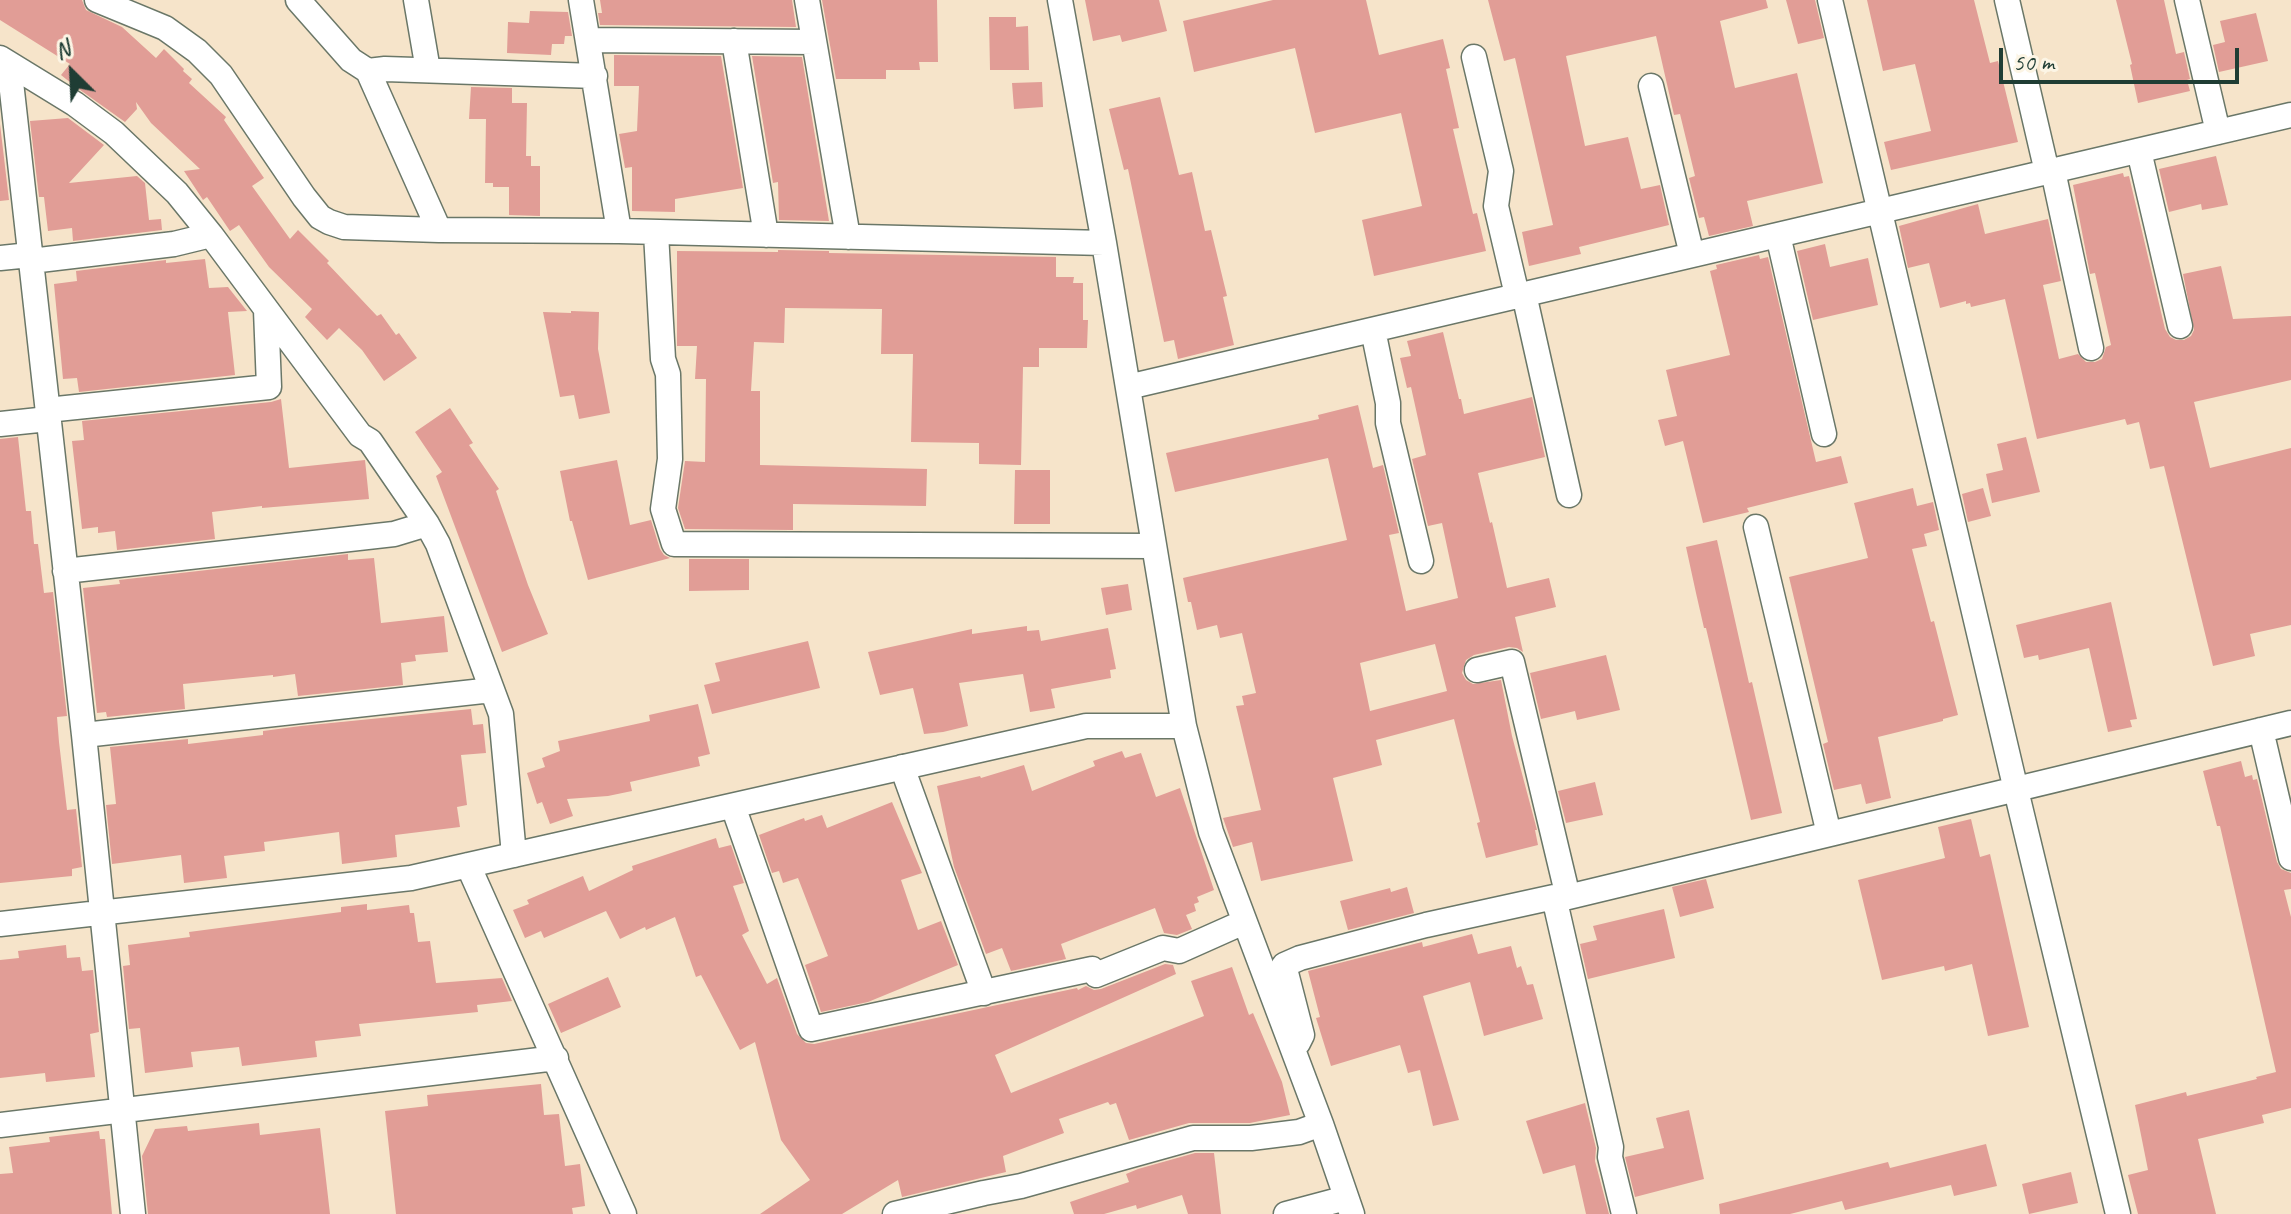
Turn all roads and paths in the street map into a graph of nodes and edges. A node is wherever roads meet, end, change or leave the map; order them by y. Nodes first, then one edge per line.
1 (97, 0) edge
2 (298, 0) edge
3 (416, 0) edge
4 (581, 0) edge
5 (807, 0) edge
6 (1060, 0) edge
7 (1830, 0) edge
8 (2007, 0) edge
9 (2187, 0) edge
10 (588, 40) junction
11 (734, 41) junction
12 (814, 42) junction
13 (1474, 57) dead end
14 (4, 61) edge
15 (428, 70) junction
16 (368, 71) junction
17 (595, 76) junction
18 (1651, 86) dead end
19 (2291, 115) edge
20 (2218, 132) junction
21 (2139, 151) junction
22 (2050, 172) junction
23 (1881, 212) junction
24 (439, 230) junction
25 (619, 231) junction
26 (656, 233) junction
27 (211, 235) junction
28 (766, 235) junction
29 (1778, 235) junction
30 (848, 237) junction
31 (1104, 243) junction
32 (1692, 255) junction
33 (0, 258) edge
34 (31, 258) junction
35 (1520, 295) junction
36 (266, 310) junction
37 (2180, 326) dead end
38 (1373, 330) junction
39 (2091, 348) dead end
40 (1128, 387) junction
41 (47, 414) junction
42 (0, 424) edge
43 (1824, 434) dead end
44 (1569, 495) dead end
45 (427, 524) junction
46 (1756, 527) dead end
47 (1153, 546) junction
48 (1421, 561) dead end
49 (65, 571) junction
50 (1477, 670) dead end
51 (492, 690) junction
52 (2291, 723) edge
53 (1184, 726) junction
54 (2261, 730) junction
55 (84, 735) junction
56 (902, 767) junction
57 (2016, 790) junction
58 (733, 806) junction
59 (1829, 834) junction
60 (514, 855) junction
61 (2291, 858) edge
62 (468, 865) junction
63 (1561, 897) junction
64 (101, 914) junction
65 (1244, 922) junction
66 (0, 924) edge
67 (984, 993) junction
68 (1293, 1053) junction
69 (556, 1058) junction
70 (121, 1111) junction
71 (1321, 1124) junction
72 (0, 1125) edge
73 (1349, 1206) edge
74 (133, 1214) edge
75 (624, 1214) edge
76 (895, 1214) edge
77 (1286, 1214) edge
78 (1624, 1214) edge
79 (2118, 1214) edge

1 - 24 street
2 - 16 street
3 - 15 street
4 - 10 street
5 - 12 street
6 - 31 street
7 - 23 street
8 - 22 street
9 - 20 street
10 - 11 street
10 - 17 street
11 - 12 street
11 - 28 street
12 - 30 street
13 - 35 street
14 - 27 street
14 - 34 street
15 - 16 street
15 - 17 street
16 - 24 street
17 - 25 street
18 - 32 street
19 - 20 street
20 - 21 street
21 - 22 street
21 - 37 street
22 - 23 street
22 - 39 street
23 - 29 street
23 - 57 street
24 - 25 street
25 - 26 street
26 - 28 street
26 - 47 street
27 - 34 street
27 - 36 street
28 - 30 street
29 - 32 street
29 - 43 street
30 - 31 street
31 - 40 street
32 - 35 street
33 - 34 street
34 - 41 street
35 - 38 street
35 - 44 street
36 - 41 street
36 - 45 street
38 - 40 street
38 - 48 street
40 - 47 street
41 - 42 street
41 - 49 street
45 - 49 street
45 - 51 street
46 - 59 street
47 - 53 street
49 - 55 street
50 - 63 street
51 - 55 street
51 - 60 street
52 - 54 street
53 - 56 street
53 - 65 street
54 - 57 street
54 - 61 street
55 - 64 street
56 - 58 street
56 - 67 street
57 - 59 street
57 - 79 street
58 - 60 street
58 - 67 street
59 - 63 street
60 - 62 street
62 - 64 street
62 - 69 street
63 - 68 street
63 - 78 street
64 - 66 street
64 - 70 street
65 - 67 street
65 - 68 street
68 - 71 street
69 - 70 street
69 - 75 street
70 - 72 street
70 - 74 street
71 - 73 street
71 - 76 street
73 - 77 street

